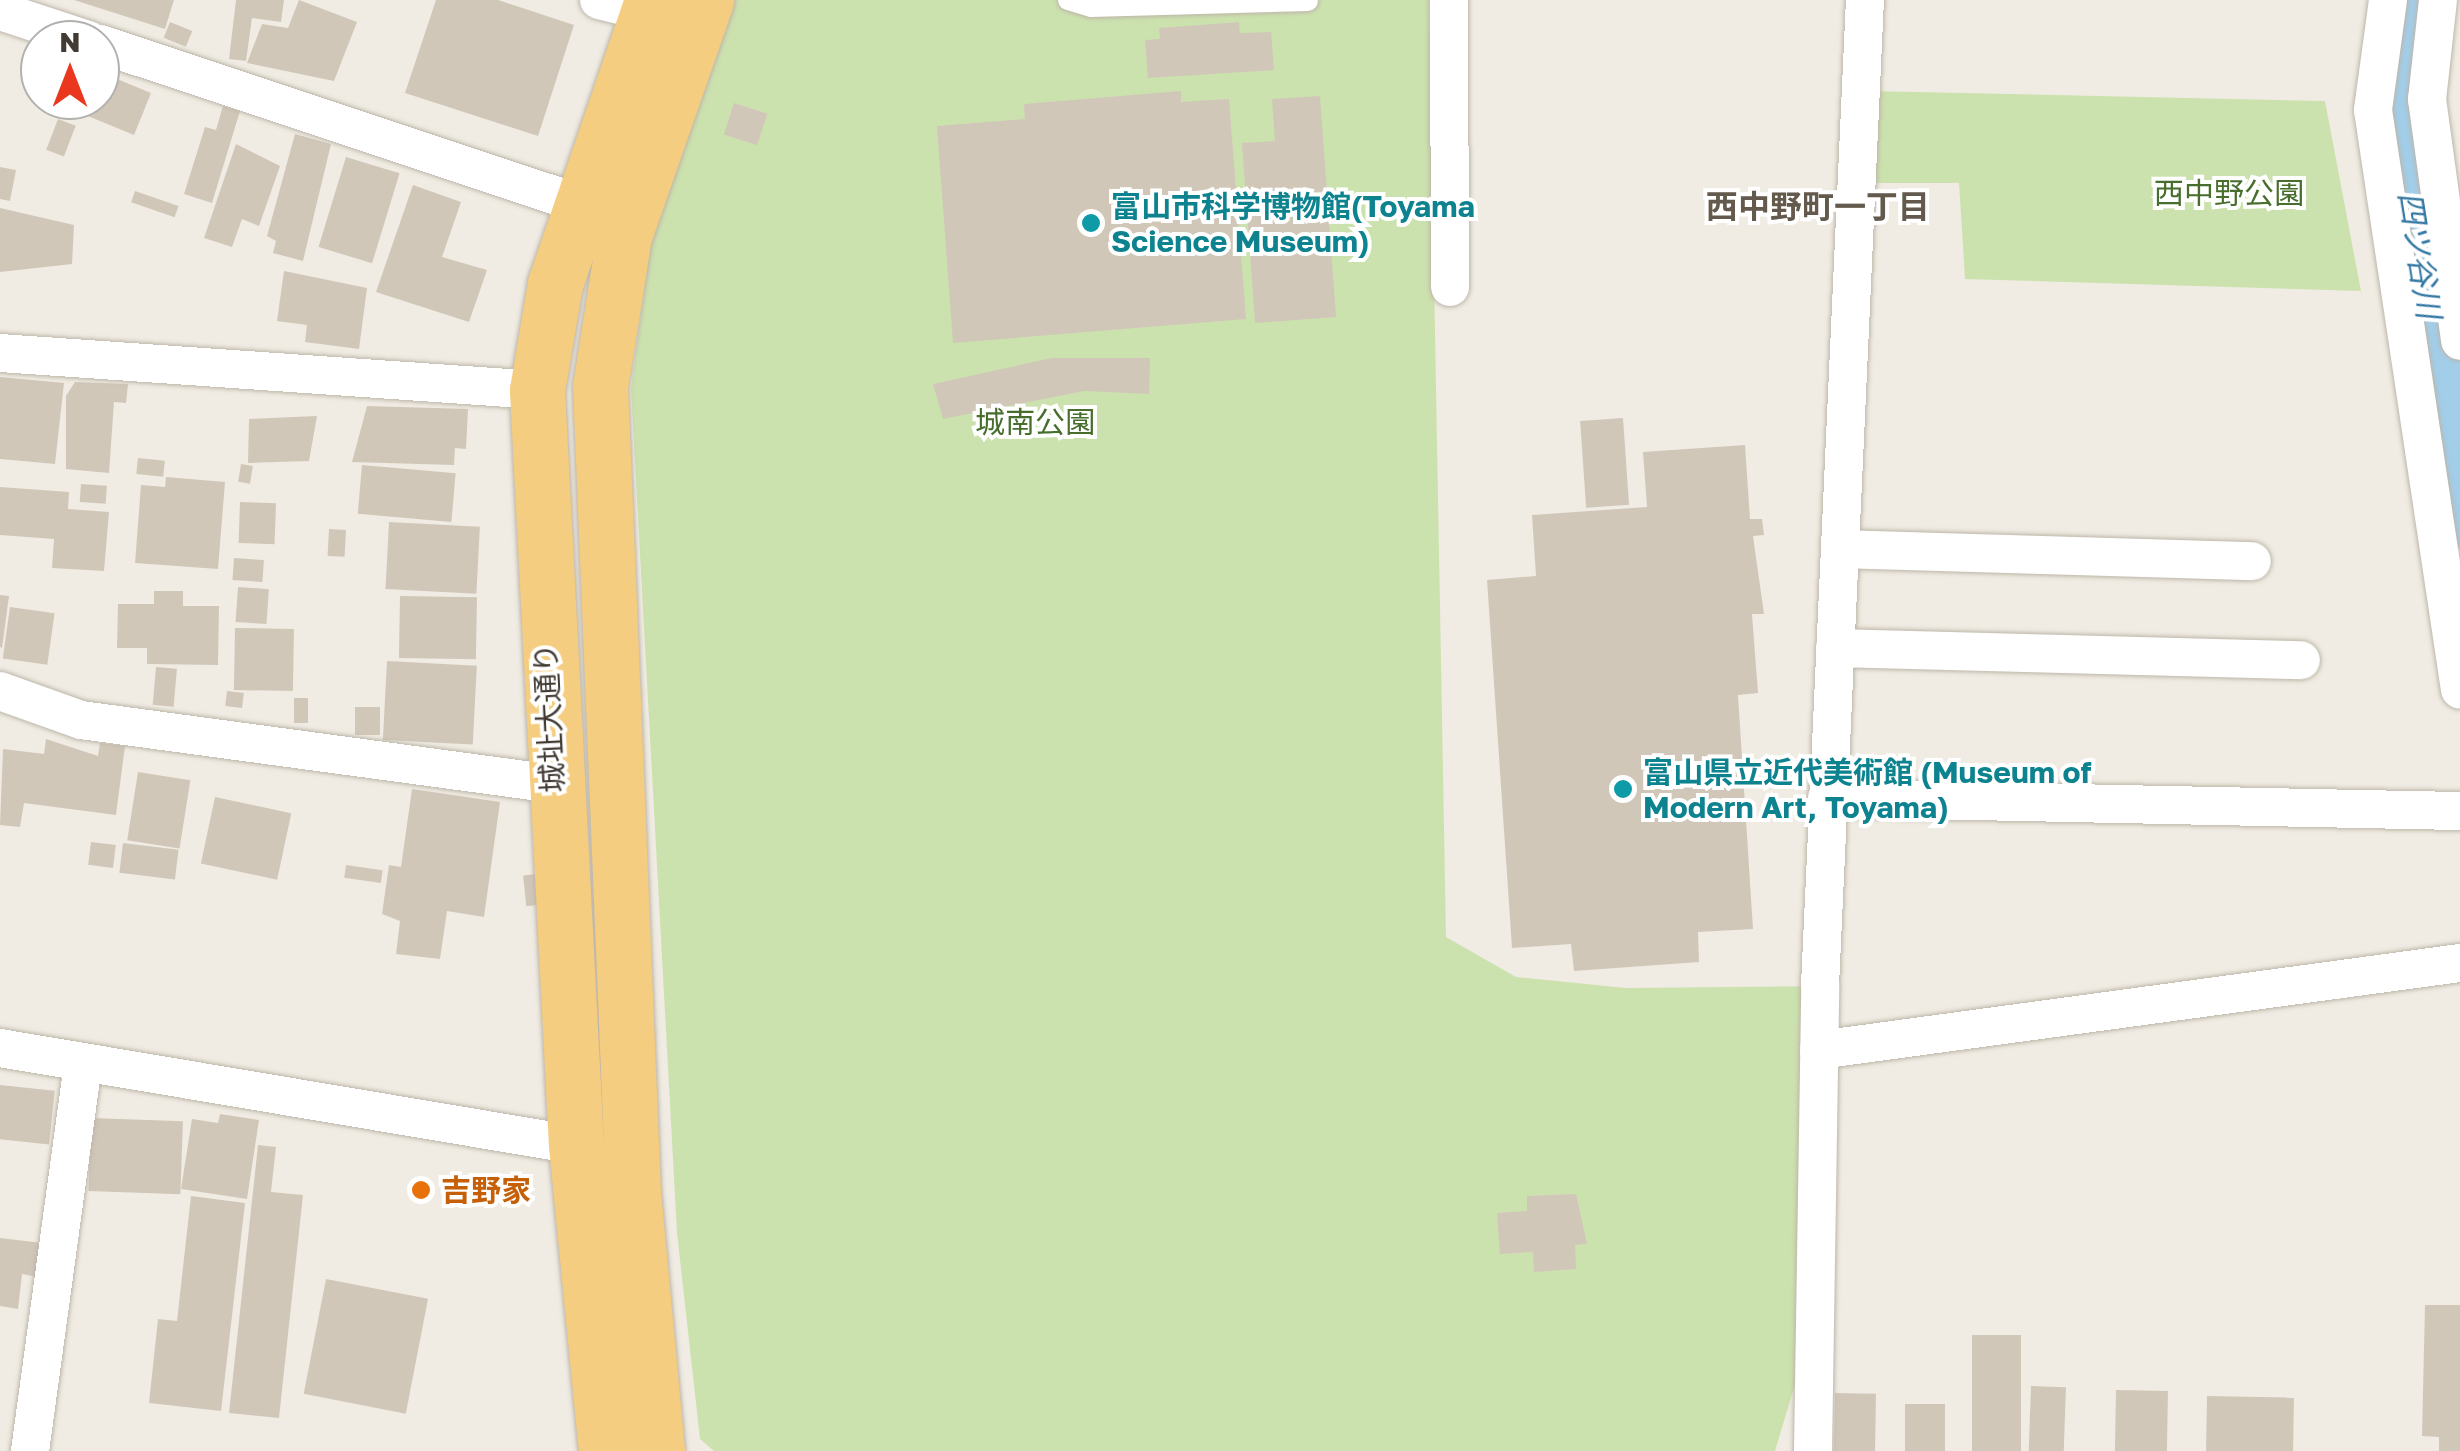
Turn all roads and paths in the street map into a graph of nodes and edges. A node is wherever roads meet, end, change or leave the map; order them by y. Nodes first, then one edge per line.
1 (706, 0) edge
2 (1068, 0) edge
3 (1449, 0) edge
4 (1865, 0) edge
5 (2388, 0) edge
6 (2438, 0) edge
7 (1308, 1) edge
8 (633, 4) edge
9 (0, 11) edge
10 (27, 20) edge
11 (120, 51) edge
12 (2382, 176) junction
13 (2449, 191) edge
14 (581, 204) junction
15 (1450, 287) dead end
16 (2460, 341) edge
17 (0, 353) edge
18 (537, 390) junction
19 (1840, 549) junction
20 (2252, 561) dead end
21 (1835, 648) junction
22 (2301, 660) dead end
23 (2460, 690) edge
24 (0, 691) edge
25 (552, 784) junction
26 (1826, 798) junction
27 (2460, 810) edge
28 (2460, 963) edge
29 (0, 1048) edge
30 (1818, 1050) junction
31 (83, 1063) junction
32 (576, 1145) junction
33 (30, 1451) edge
34 (606, 1451) edge
35 (656, 1451) edge
36 (1813, 1451) edge

1 - 35 highway, 城址大通り
2 - 7 lane
3 - 15 street
4 - 19 street
5 - 12 street
6 - 13 street
8 - 14 highway, 城址大通り
9 - 10 street
11 - 14 street
12 - 13 street
12 - 23 street
13 - 16 street
14 - 18 highway, 城址大通り
17 - 18 street
18 - 25 highway, 城址大通り
19 - 20 street
19 - 21 street
21 - 22 street
21 - 26 street
24 - 25 street
25 - 32 highway, 城址大通り
26 - 27 street
26 - 30 street
28 - 30 street
29 - 31 street
30 - 36 street
31 - 32 street
31 - 33 street
32 - 34 highway, 城址大通り

